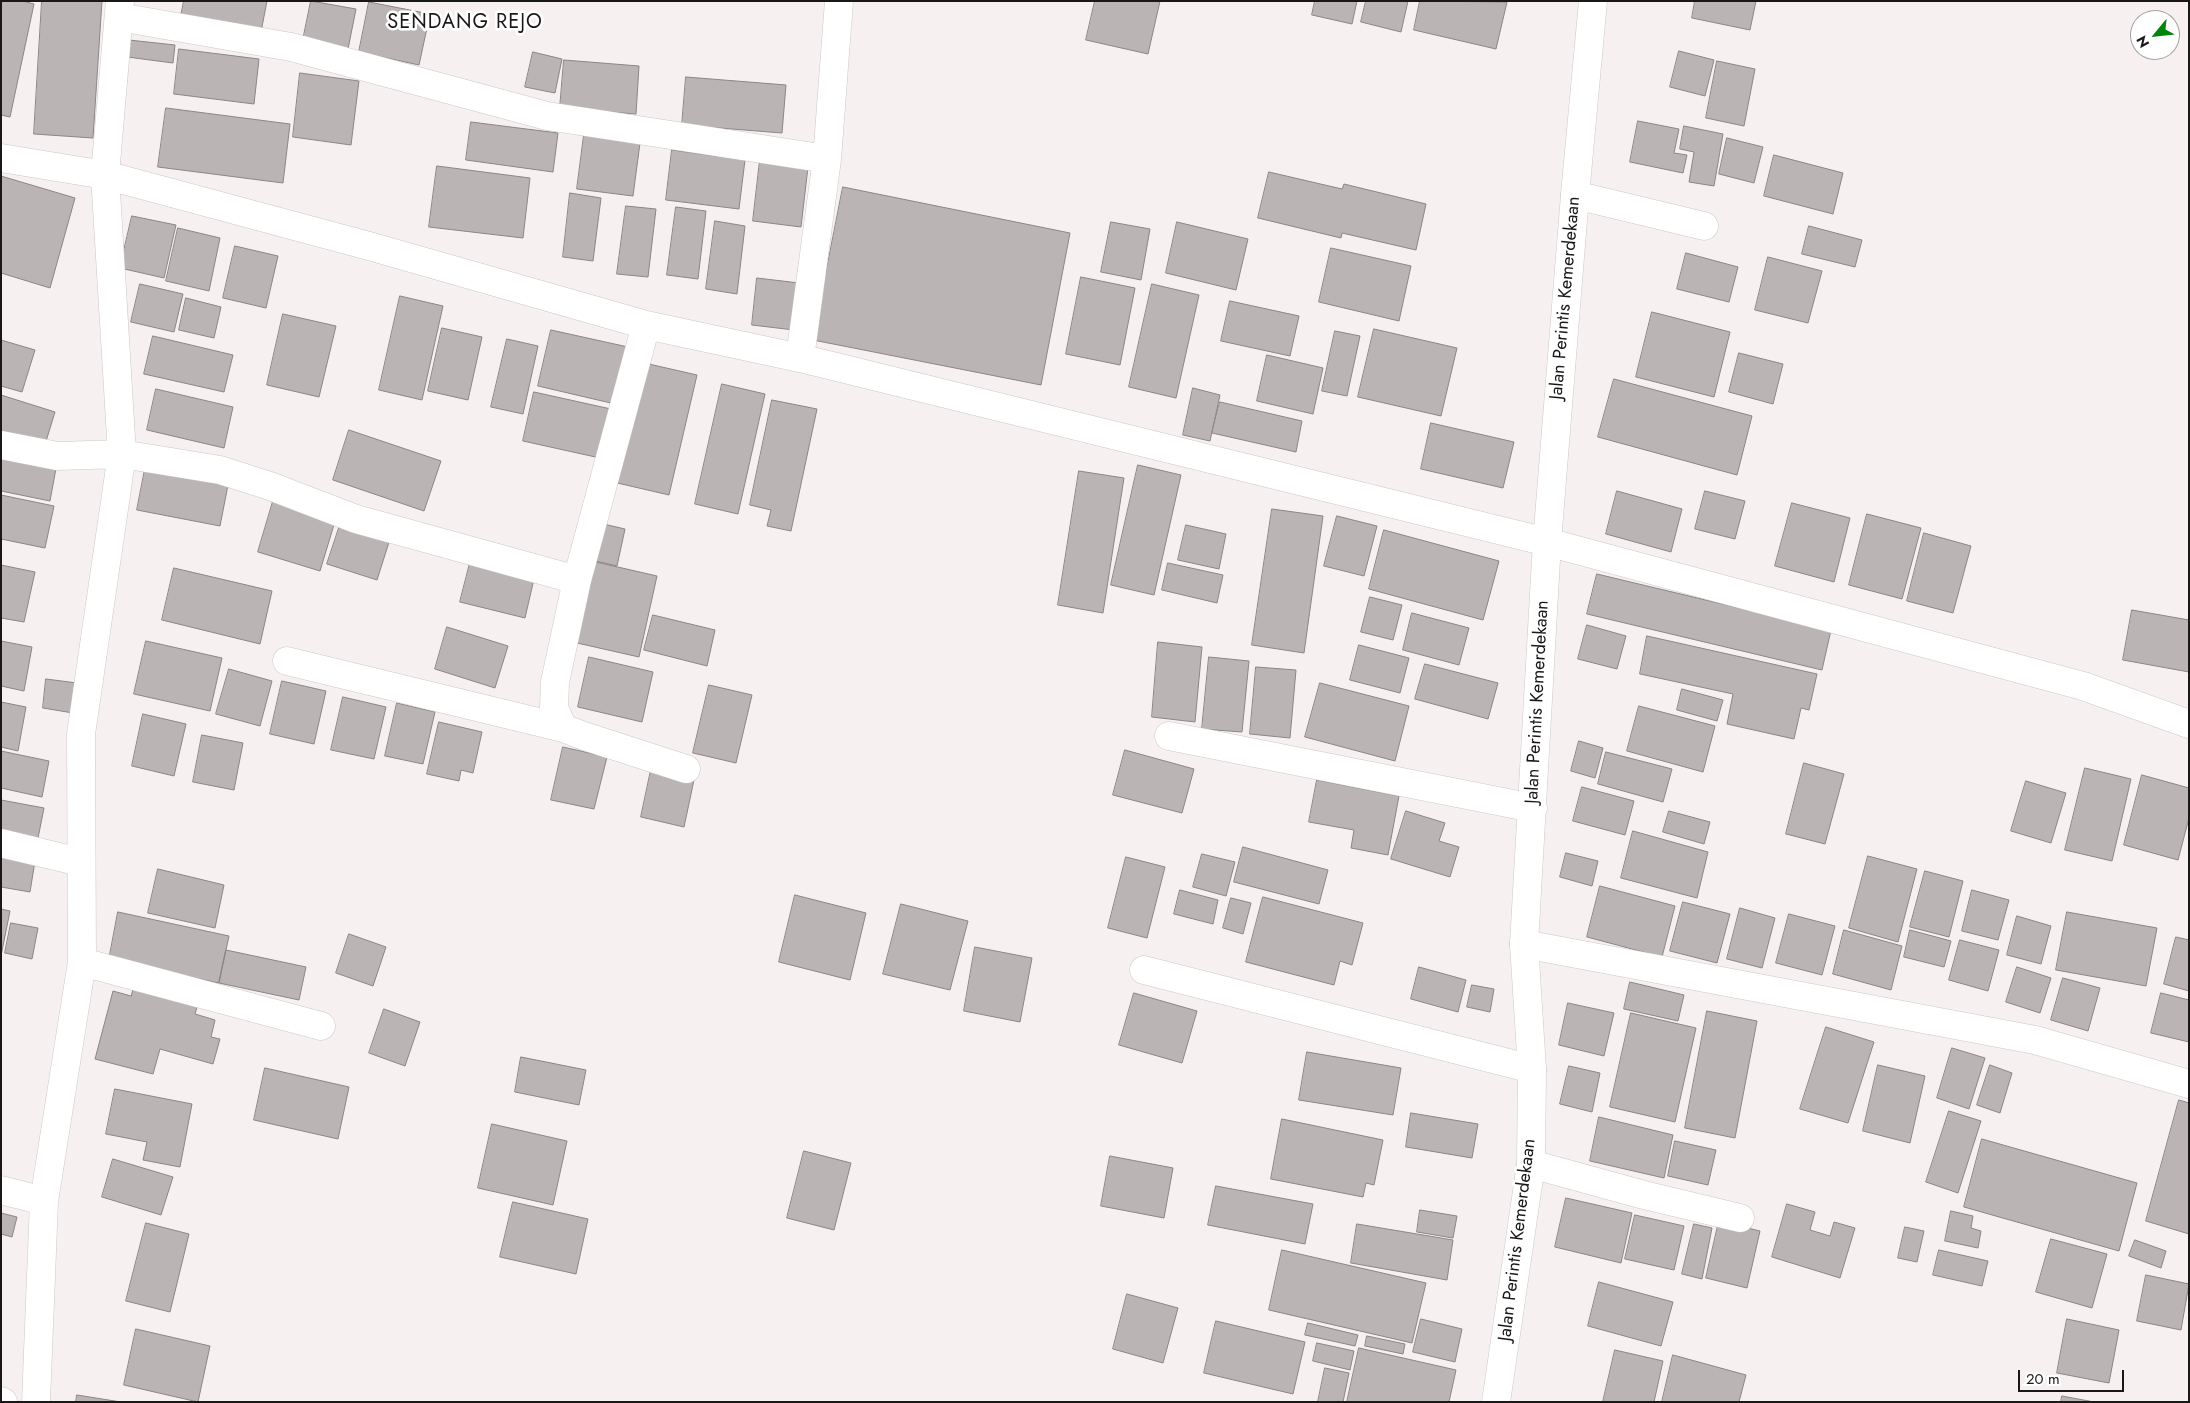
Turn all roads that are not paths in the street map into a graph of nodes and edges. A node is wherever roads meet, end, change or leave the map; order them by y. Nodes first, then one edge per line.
1 (839, 1) edge
2 (1593, 1) edge
3 (119, 9) edge
4 (1, 158) edge
5 (827, 159) junction
6 (105, 175) junction
7 (1574, 195) junction
8 (1704, 226) dead end
9 (646, 326) junction
10 (800, 358) junction
11 (1, 445) edge
12 (122, 454) junction
13 (1547, 542) junction
14 (577, 580) junction
15 (287, 660) dead end
16 (2189, 724) edge
17 (563, 728) junction
18 (1169, 736) dead end
19 (686, 769) dead end
20 (1533, 808) junction
21 (1, 843) edge
22 (80, 862) junction
23 (1524, 944) junction
24 (82, 962) junction
25 (1144, 970) dead end
26 (321, 1026) dead end
27 (1532, 1069) junction
28 (2189, 1084) edge
29 (1531, 1164) junction
30 (1, 1190) edge
31 (44, 1201) junction
32 (1740, 1218) dead end
33 (36, 1402) edge
34 (1496, 1402) edge

1 - 5 street
2 - 7 street, Jalan Perintis Kemerdekaan
3 - 5 street
3 - 6 street
4 - 6 street
5 - 10 street
6 - 9 street
6 - 12 street
7 - 8 street
7 - 13 street, Jalan Perintis Kemerdekaan
9 - 10 street
9 - 14 street
10 - 13 street
11 - 12 street
12 - 14 street
12 - 22 street
13 - 16 street
13 - 20 street, Jalan Perintis Kemerdekaan
14 - 17 street
15 - 17 street
17 - 19 street
18 - 20 street
20 - 23 street, Jalan Perintis Kemerdekaan
21 - 22 street
22 - 24 street
23 - 27 street, Jalan Perintis Kemerdekaan
23 - 28 street
24 - 26 street
24 - 31 street
25 - 27 street
27 - 29 street, Jalan Perintis Kemerdekaan
29 - 32 street
29 - 34 street, Jalan Perintis Kemerdekaan
30 - 31 street
31 - 33 street

